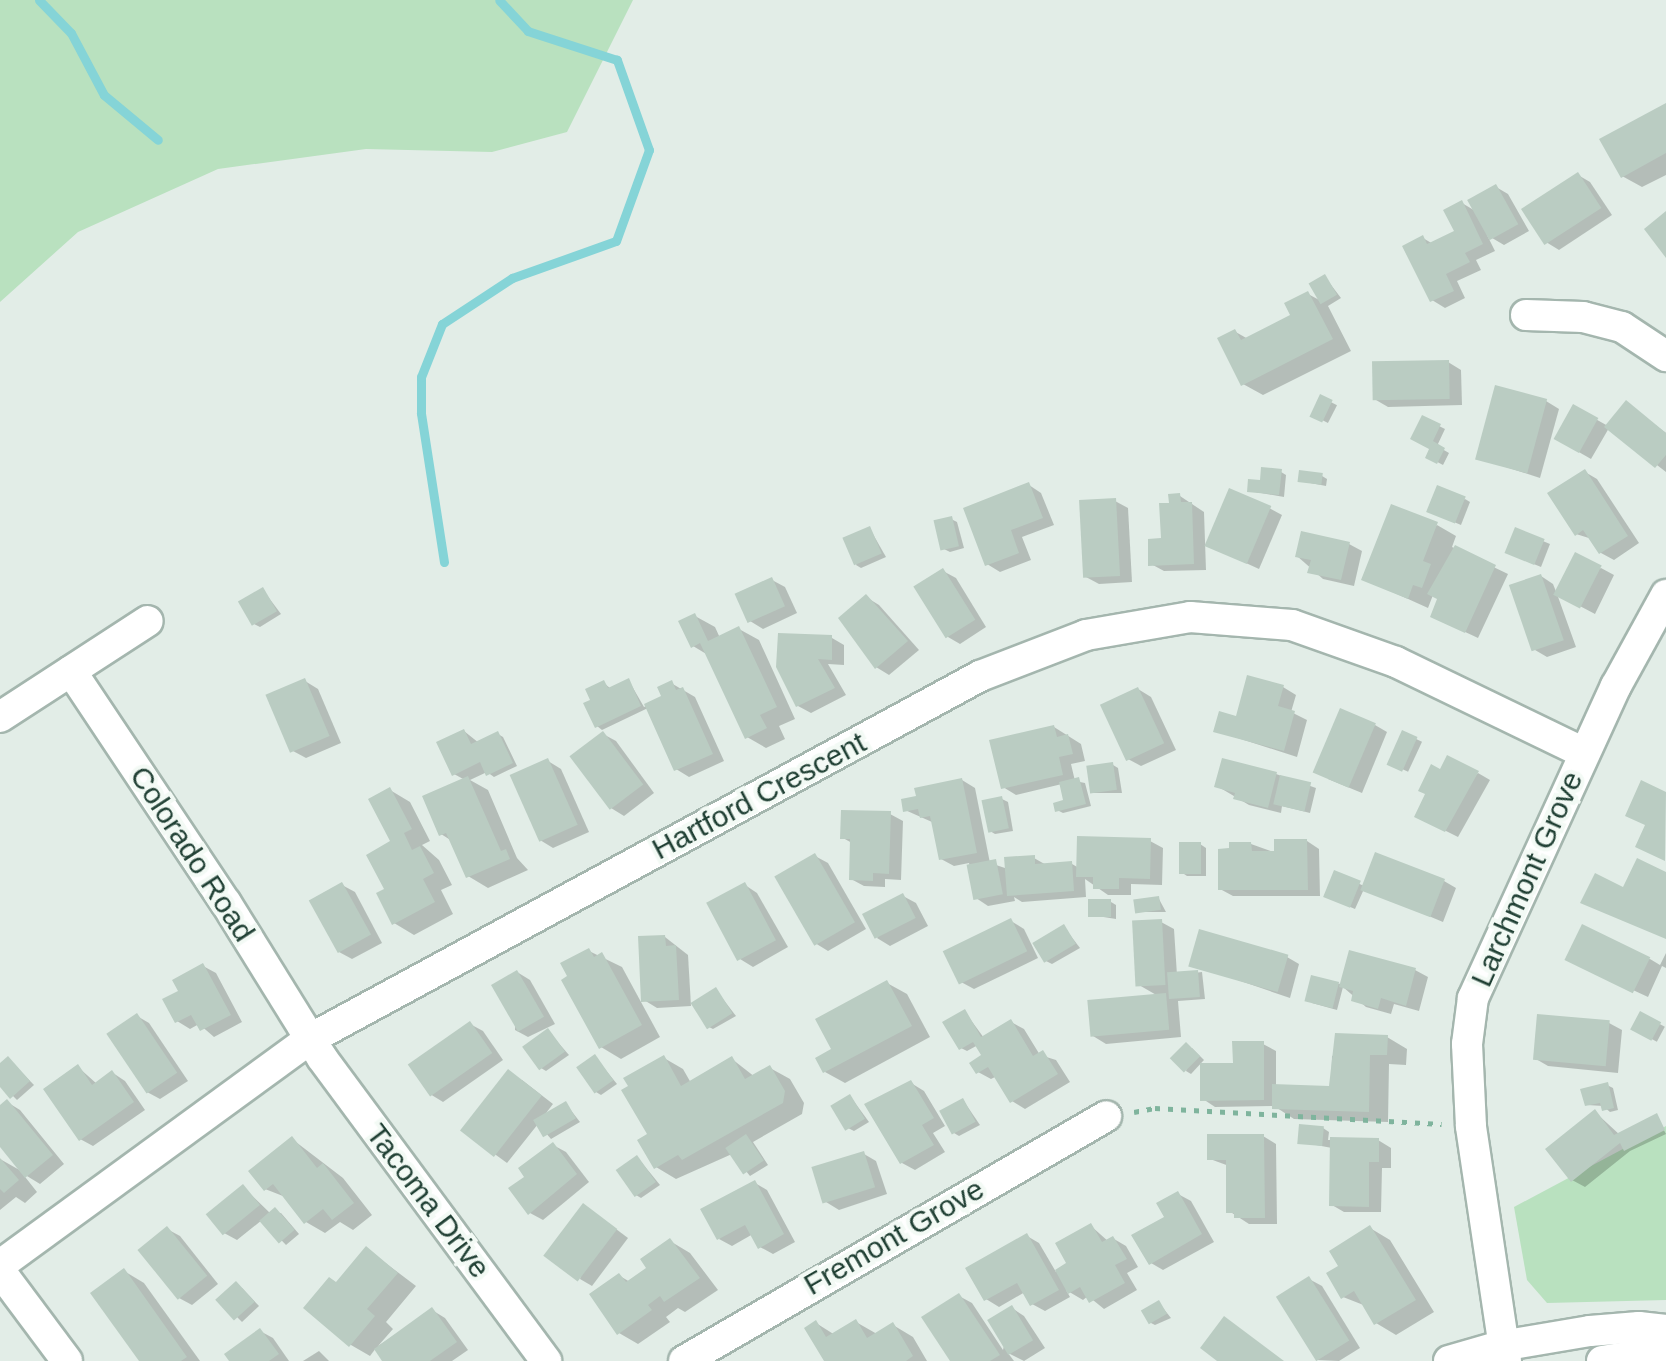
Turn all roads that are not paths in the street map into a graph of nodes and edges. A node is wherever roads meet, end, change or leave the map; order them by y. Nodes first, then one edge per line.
1 (1526, 315) dead end
2 (1666, 356) edge
3 (1666, 594) edge
4 (148, 621) dead end
5 (72, 671) junction
6 (0, 717) edge
7 (1584, 753) junction
8 (310, 1040) junction
9 (1106, 1116) road end
10 (0, 1268) edge
11 (1666, 1330) edge
12 (1666, 1351) edge
13 (1504, 1353) edge
14 (67, 1361) edge
15 (546, 1361) edge
16 (684, 1361) edge
17 (1449, 1361) edge
18 (1602, 1361) edge

1 - 2 street
3 - 7 street, Larchmont Grove
4 - 5 street
5 - 6 street
5 - 8 street, Colorado Road
7 - 8 street, Hartford Crescent
7 - 13 street, Larchmont Grove
8 - 10 street, Hartford Crescent
8 - 15 street, Tacoma Drive
9 - 16 street, Fremont Grove
10 - 14 street
11 - 13 street
12 - 18 street
13 - 17 street

